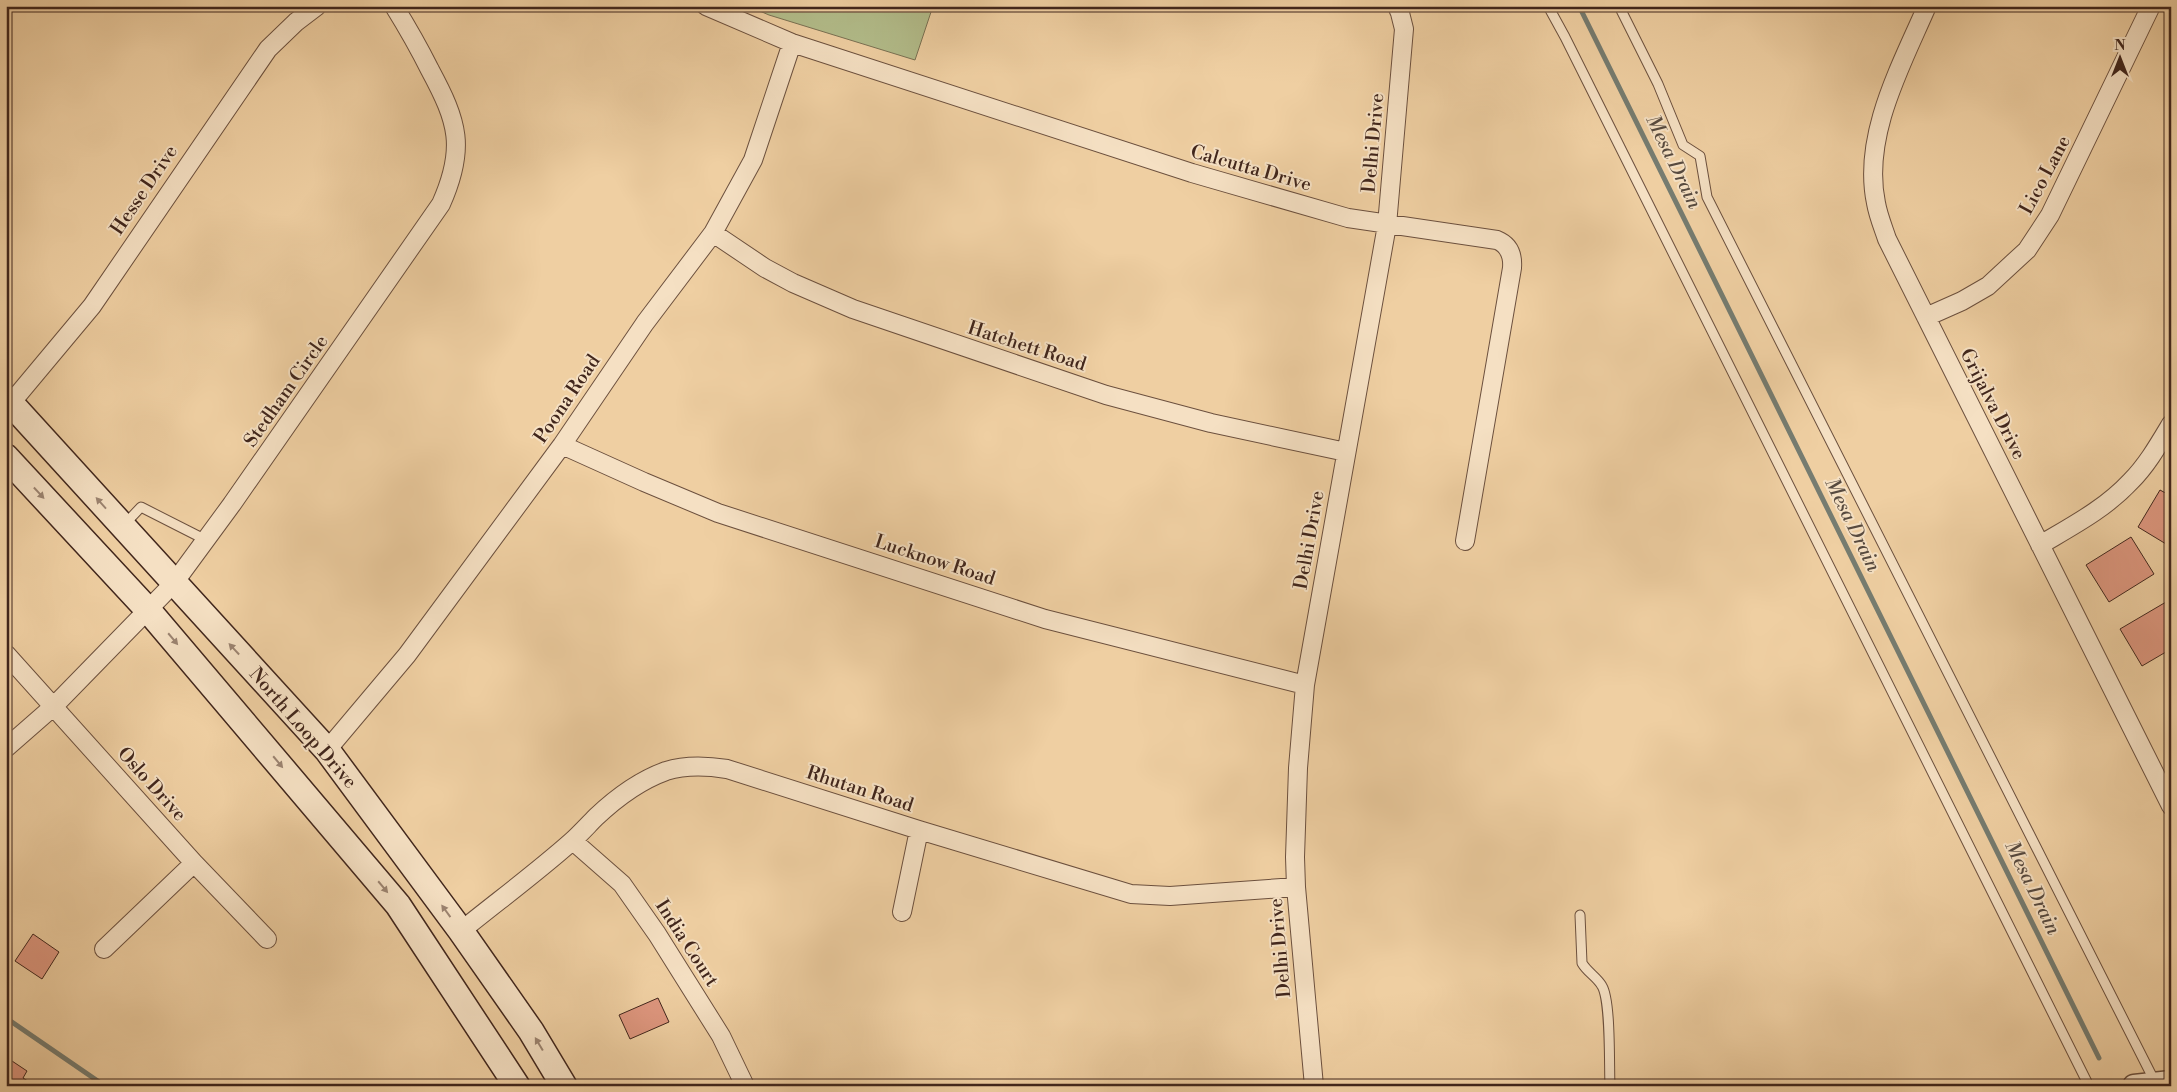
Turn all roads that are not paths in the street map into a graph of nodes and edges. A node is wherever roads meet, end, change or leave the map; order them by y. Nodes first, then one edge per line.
1 (317, 6) edge
2 (394, 6) edge
3 (706, 6) edge
4 (1396, 6) edge
5 (1548, 6) edge
6 (1619, 6) edge
7 (1927, 6) edge
8 (2151, 6) edge
9 (792, 44) junction
10 (1387, 225) junction
11 (713, 233) junction
12 (1926, 317) junction
13 (9, 401) edge
14 (2171, 424) edge
15 (562, 445) junction
16 (1346, 452) junction
17 (6, 457) edge
18 (122, 527) junction
19 (206, 540) junction
20 (1465, 541) dead end
21 (2040, 545) junction
22 (174, 583) junction
23 (148, 610) junction
24 (6, 654) edge
25 (1305, 685) junction
26 (54, 706) junction
27 (6, 748) edge
28 (327, 750) junction
29 (2171, 806) edge
30 (919, 830) junction
31 (572, 841) junction
32 (194, 863) junction
33 (1296, 887) junction
34 (902, 912) dead end
35 (1580, 915) dead end
36 (461, 931) junction
37 (267, 939) dead end
38 (104, 949) dead end
39 (2154, 1084) edge
40 (517, 1086) edge
41 (564, 1086) edge
42 (745, 1086) edge
43 (1314, 1086) edge
44 (1610, 1086) edge
45 (2089, 1086) edge

1 - 13 street, Hesse Drive
2 - 19 street, Stedham Circle
3 - 9 street, Calcutta Drive
4 - 10 street, Delhi Drive
5 - 45 lane
6 - 39 lane
7 - 12 street, Grijalva Drive
8 - 12 street, Lico Lane
9 - 10 street, Calcutta Drive
9 - 11 street, Poona Road
10 - 16 street, Delhi Drive
10 - 20 street, Calcutta Drive
11 - 15 street, Poona Road
11 - 16 street, Hatchett Road
12 - 21 street, Grijalva Drive
18 -> 13 main road, North Loop Drive
14 - 21 street
15 - 25 street, Lucknow Road
15 - 28 street, Poona Road
16 - 25 street, Delhi Drive
17 -> 23 main road
18 - 19 lane
18 - 22 main road, North Loop Drive
19 - 22 street, Stedham Circle
21 - 29 street, Grijalva Drive
22 - 23 street, Stedham Circle
28 -> 22 main road, North Loop Drive
23 - 26 street, Stedham Circle
23 -> 40 main road
24 - 26 street, Oslo Drive
25 - 33 street, Delhi Drive
26 - 27 street, Stedham Circle
26 - 32 street, Oslo Drive
36 -> 28 main road, North Loop Drive
30 - 31 street, Rhutan Road
30 - 33 street, Rhutan Road
30 - 34 street
31 - 36 street, Rhutan Road
31 - 42 street, India Court
32 - 37 street, Oslo Drive
32 - 38 street
33 - 43 street, Delhi Drive
35 - 44 lane
41 -> 36 main road, North Loop Drive

